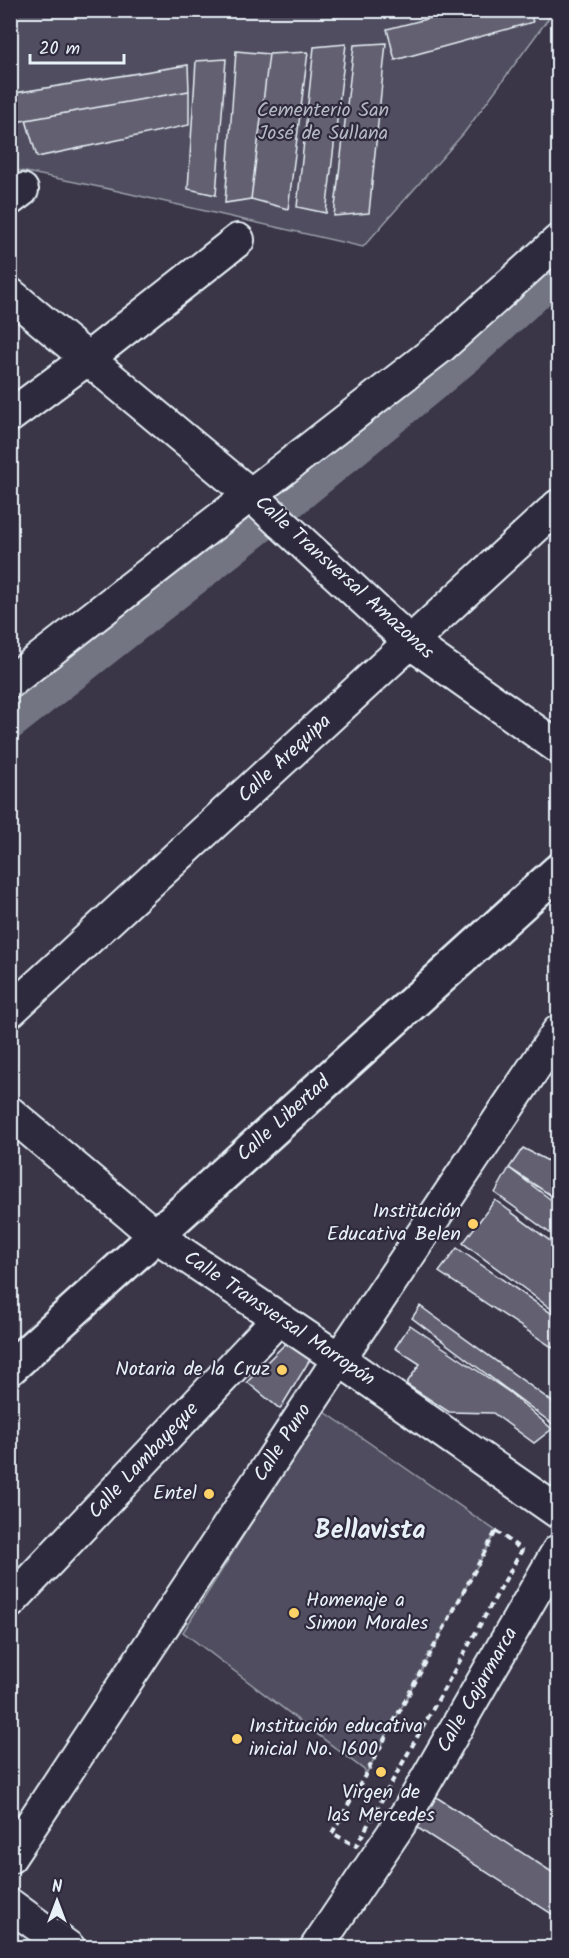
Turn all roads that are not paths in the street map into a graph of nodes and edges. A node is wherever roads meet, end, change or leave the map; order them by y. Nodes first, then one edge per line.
1 (238, 240) dead end
2 (558, 241) edge
3 (10, 294) edge
4 (87, 359) junction
5 (10, 416) edge
6 (251, 495) junction
7 (558, 506) edge
8 (411, 643) junction
9 (10, 682) edge
10 (558, 747) edge
11 (558, 871) edge
12 (10, 1011) edge
13 (558, 1032) edge
14 (10, 1113) edge
15 (155, 1235) junction
16 (278, 1319) junction
17 (339, 1359) junction
18 (10, 1368) edge
19 (558, 1512) edge
20 (558, 1551) edge
21 (10, 1602) edge
22 (10, 1857) edge
23 (10, 1905) edge
24 (69, 1947) edge
25 (316, 1947) edge

1 - 4 street
2 - 6 street
3 - 4 street, Calle Transversal Amazonas
4 - 5 street
4 - 6 street, Calle Transversal Amazonas
6 - 8 street, Calle Transversal Amazonas
6 - 9 street
7 - 8 street, Calle Arequipa
8 - 10 street, Calle Transversal Amazonas
8 - 12 street, Calle Arequipa
11 - 15 main road, Calle Libertad
13 - 17 street, Calle Puno
14 - 15 street, Calle Transversal Morropón
15 - 16 street, Calle Transversal Morropón
15 - 18 main road, Calle Libertad
16 - 17 street, Calle Transversal Morropón
16 - 21 street, Calle Lambayeque
17 - 19 street, Calle Transversal Morropón
17 - 22 street, Calle Puno
20 - 25 street, Calle Cajarmarca
23 - 24 street

